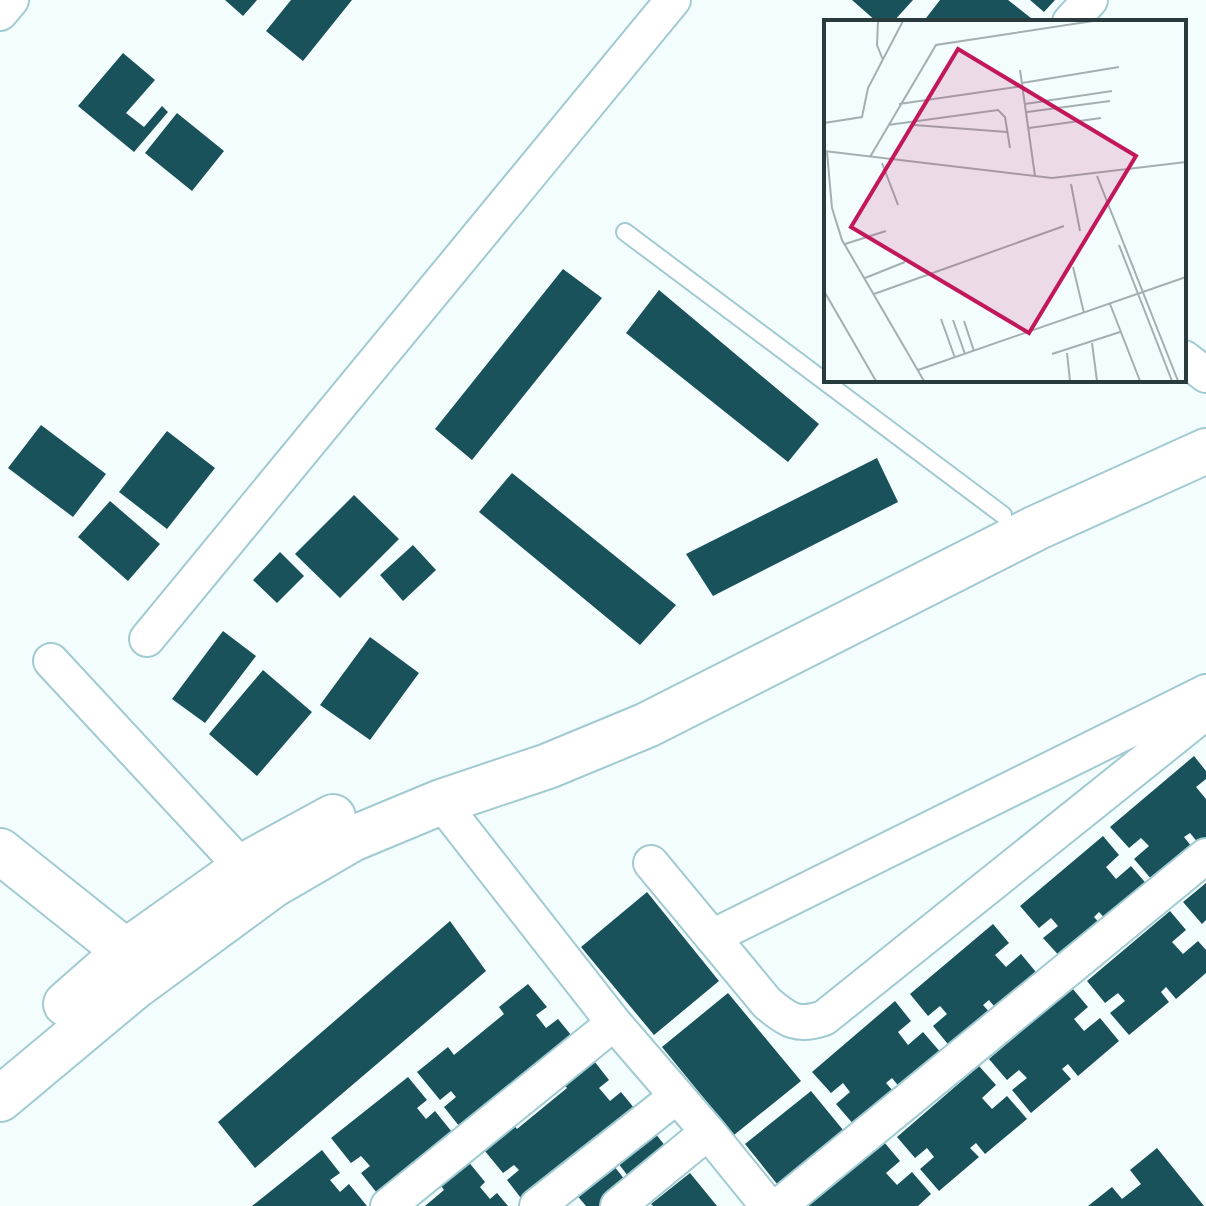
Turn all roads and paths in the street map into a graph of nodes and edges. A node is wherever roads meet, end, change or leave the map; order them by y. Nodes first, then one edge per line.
1 (11, 0) edge
2 (673, 0) edge
3 (1090, 0) edge
4 (0, 13) edge
5 (1072, 20) edge
6 (625, 232) dead end
7 (1186, 360) edge
8 (1206, 375) edge
9 (824, 381) edge
10 (825, 382) edge
11 (1206, 420) edge
12 (1206, 451) edge
13 (1003, 515) junction
14 (147, 639) dead end
15 (51, 661) dead end
16 (1206, 692) edge
17 (1206, 712) edge
18 (441, 802) junction
19 (0, 851) edge
20 (1206, 856) edge
21 (651, 863) dead end
22 (243, 868) junction
23 (0, 882) edge
24 (712, 937) junction
25 (130, 970) junction
26 (614, 1023) junction
27 (0, 1060) edge
28 (677, 1096) junction
29 (0, 1099) edge
30 (708, 1132) junction
31 (388, 1206) edge
32 (537, 1206) edge
33 (618, 1206) edge
34 (768, 1206) edge
35 (779, 1206) edge

1 - 4 street
2 - 14 street
3 - 5 street
6 - 9 lane
7 - 8 street
10 - 13 lane
11 - 13 main road
12 - 18 main road
13 - 22 main road
15 - 22 street
16 - 24 street
17 - 24 street
18 - 25 main road
18 - 26 street
19 - 25 main road
20 - 35 street
21 - 24 street
22 - 25 main road
23 - 25 main road
25 - 27 main road
25 - 29 main road
26 - 28 street
26 - 31 street
28 - 30 street
28 - 32 street
30 - 33 street
30 - 34 street

